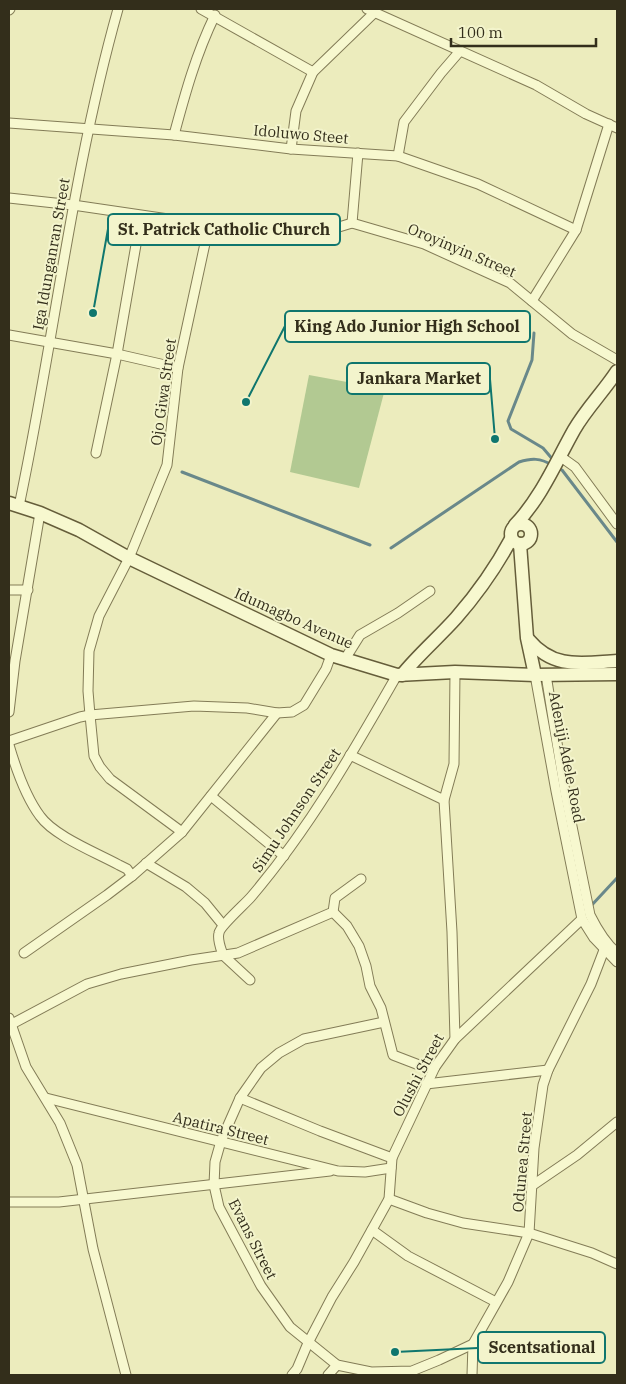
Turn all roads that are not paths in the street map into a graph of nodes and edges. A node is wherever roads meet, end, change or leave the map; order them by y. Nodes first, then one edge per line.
1 (118, 9) edge
2 (201, 9) edge
3 (371, 11) edge
4 (215, 15) junction
5 (460, 51) junction
6 (313, 72) junction
7 (9, 123) edge
8 (613, 126) edge
9 (89, 128) junction
10 (174, 135) junction
11 (291, 150) junction
12 (358, 153) junction
13 (398, 156) junction
14 (9, 198) edge
15 (73, 205) junction
16 (141, 216) junction
17 (352, 223) junction
18 (209, 225) junction
19 (576, 230) junction
20 (532, 301) junction
21 (9, 335) edge
22 (49, 342) junction
23 (117, 354) junction
24 (617, 360) edge
25 (178, 368) junction
26 (617, 371) edge
27 (96, 454) dead end
28 (561, 457) junction
29 (14, 505) edge
30 (529, 510) junction
31 (40, 512) junction
32 (515, 524) junction
33 (617, 524) edge
34 (530, 528) junction
35 (516, 541) junction
36 (130, 558) junction
37 (9, 590) edge
38 (28, 590) junction
39 (430, 591) dead end
40 (527, 638) junction
41 (331, 655) junction
42 (345, 659) junction
43 (617, 661) edge
44 (455, 672) junction
45 (617, 674) edge
46 (399, 675) junction
47 (540, 675) junction
48 (9, 712) edge
49 (277, 712) junction
50 (90, 715) junction
51 (9, 741) edge
52 (9, 745) edge
53 (350, 755) junction
54 (211, 796) junction
55 (444, 800) junction
56 (182, 832) junction
57 (284, 856) junction
58 (146, 864) junction
59 (132, 876) junction
60 (361, 879) dead end
61 (332, 912) junction
62 (582, 919) junction
63 (223, 925) junction
64 (604, 950) junction
65 (24, 953) dead end
66 (617, 953) edge
67 (222, 956) junction
68 (617, 962) edge
69 (250, 980) dead end
70 (384, 1022) junction
71 (11, 1025) edge
72 (455, 1039) junction
73 (435, 1067) junction
74 (548, 1070) junction
75 (426, 1084) junction
76 (46, 1098) junction
77 (240, 1098) junction
78 (617, 1122) edge
79 (221, 1142) junction
80 (391, 1163) junction
81 (338, 1170) junction
82 (214, 1185) junction
83 (533, 1185) junction
84 (84, 1199) junction
85 (389, 1199) junction
86 (9, 1202) edge
87 (372, 1230) junction
88 (529, 1233) junction
89 (617, 1264) edge
90 (496, 1302) junction
91 (308, 1343) junction
92 (473, 1344) junction
93 (337, 1366) junction
94 (372, 1374) edge
95 (126, 1375) edge
96 (292, 1375) edge
97 (328, 1375) edge
98 (472, 1375) edge

1 - 9 street, Iga Idunganran Street
2 - 4 street
3 - 5 street
3 - 6 street
4 - 6 street
4 - 10 street
5 - 8 street
5 - 13 street
6 - 11 street
7 - 9 street, Idoluwo Steet
8 - 19 street
9 - 10 street, Idoluwo Steet
9 - 15 street, Iga Idunganran Street
10 - 11 street, Idoluwo Steet
11 - 12 street, Idoluwo Steet
12 - 13 street, Idoluwo Steet
12 - 17 street
13 - 19 street, Idoluwo Steet
14 - 15 street
15 - 16 street
15 - 22 street, Iga Idunganran Street
16 - 18 street
16 - 23 street
17 - 18 street
17 - 20 street, Oroyinyin Street
18 - 25 street, Ojo Giwa Street
19 - 20 street
20 - 24 street, Oroyinyin Street
21 - 22 street
22 - 23 street
22 - 29 street, Iga Idunganran Street
23 - 25 street
23 - 27 street
25 - 36 street, Ojo Giwa Street
26 - 28 main road
28 - 30 main road
28 - 33 street
29 - 31 main road, Idumagbo Avenue
30 - 32 main road
30 - 34 main road
31 - 36 main road, Idumagbo Avenue
31 - 38 street
32 - 34 main road
32 - 35 main road
34 - 35 main road
35 - 40 main road, Adeniji Adele Road
35 - 46 main road
36 - 41 main road, Idumagbo Avenue
36 - 50 street, Ojo Giwa Street
37 - 38 street
38 - 48 street
39 - 42 street
40 - 43 main road
40 - 47 main road, Adeniji Adele Road
41 - 42 main road, Idumagbo Avenue
41 - 49 street
42 - 46 main road, Idumagbo Avenue
44 - 46 main road, Idumagbo Avenue
44 - 47 main road, Idumagbo Avenue
44 - 55 street, Olushi Street
45 - 47 main road, Idumagbo Avenue
46 - 53 street, Simu Johnson Street
47 - 62 street, Adeniji Adele Road
47 - 66 street, Adeniji Adele Road
49 - 50 street
49 - 54 street
50 - 51 street
50 - 56 street, Ojo Giwa Street
52 - 59 street
53 - 55 street
53 - 57 street, Simu Johnson Street
54 - 56 street
54 - 57 street
55 - 72 street, Olushi Street
56 - 58 street
57 - 63 street, Simu Johnson Street
58 - 59 street
58 - 63 street
59 - 65 street
60 - 61 street
61 - 67 street
61 - 70 street
62 - 64 street, Adeniji Adele Road
62 - 72 street
63 - 67 street
64 - 68 street, Adeniji Adele Road
64 - 74 street, Odunea Street
67 - 69 street
67 - 71 street
70 - 73 street
70 - 77 street, Evans Street
71 - 76 street
72 - 73 street, Olushi Street
73 - 75 street, Olushi Street
74 - 75 street
74 - 83 street, Odunea Street
75 - 80 street, Olushi Street
76 - 79 street, Apatira Street
76 - 84 street
77 - 79 street, Evans Street
77 - 80 street
78 - 83 street
79 - 81 street, Apatira Street
79 - 82 street, Evans Street
80 - 81 street, Apatira Street
80 - 85 street, Olushi Street
81 - 82 street
82 - 84 street
82 - 91 street, Evans Street
83 - 88 street, Odunea Street
84 - 86 street
84 - 95 street
85 - 87 street, Olushi Street
85 - 88 street
87 - 90 street
87 - 91 street, Olushi Street
88 - 89 street
88 - 90 street, Odunea Street
90 - 92 street, Odunea Street
91 - 93 street, Evans Street
91 - 96 street, Olushi Street
92 - 94 street, Evans Street
92 - 98 street, Odunea Street
93 - 94 street, Evans Street
93 - 97 street

